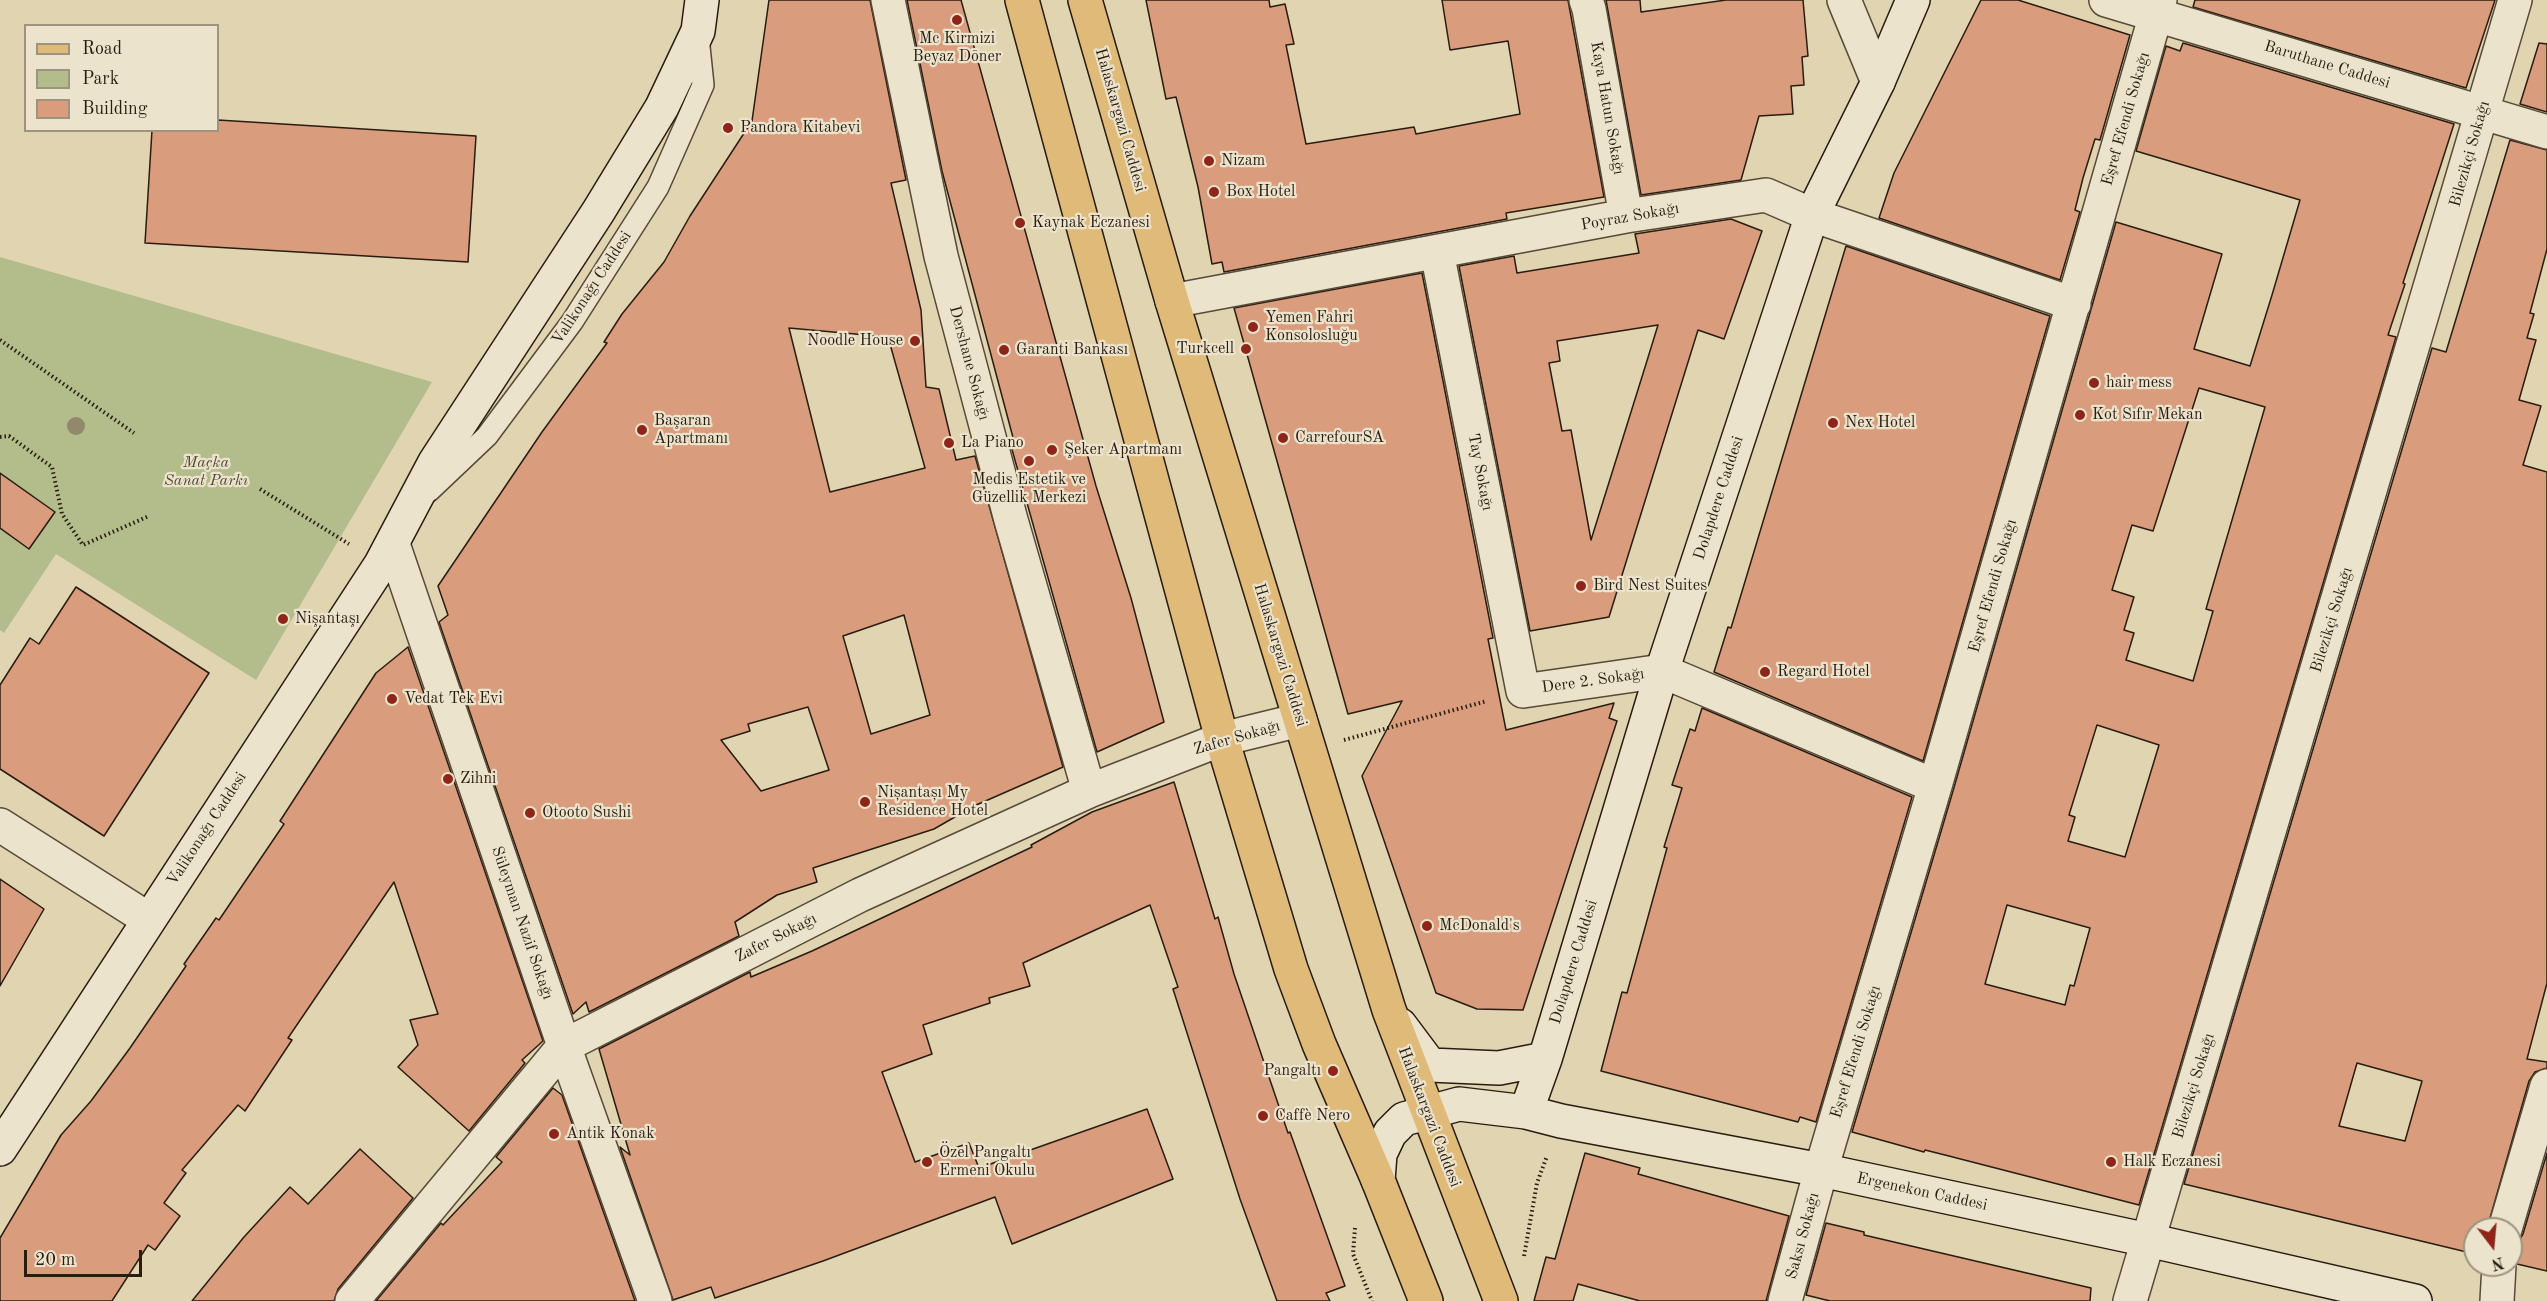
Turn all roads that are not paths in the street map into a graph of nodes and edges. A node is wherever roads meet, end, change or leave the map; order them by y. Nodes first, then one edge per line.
1 (888, 0) edge
2 (1022, 0) edge
3 (1085, 0) edge
4 (1586, 0) edge
5 (1844, 0) edge
6 (1913, 0) edge
7 (2106, 0) edge
8 (2515, 0) edge
9 (2158, 7) edge
10 (700, 15) edge
11 (1878, 82) junction
12 (2482, 112) junction
13 (2547, 132) edge
14 (1812, 215) junction
15 (1626, 216) junction
16 (1437, 252) junction
17 (1172, 301) junction
18 (2074, 304) junction
19 (387, 554) junction
20 (1662, 671) junction
21 (1523, 691) joint
22 (1304, 735) junction
23 (1222, 739) junction
24 (1935, 786) junction
25 (1089, 791) junction
26 (0, 825) edge
27 (148, 919) junction
28 (1389, 1010) junction
29 (564, 1046) junction
30 (1545, 1059) junction
31 (2547, 1086) edge
32 (1427, 1112) junction
33 (1526, 1112) junction
34 (0, 1149) edge
35 (1821, 1170) junction
36 (1378, 1180) junction
37 (2509, 1217) edge
38 (2148, 1240) junction
39 (2498, 1277) edge
40 (352, 1301) edge
41 (654, 1301) edge
42 (1426, 1301) edge
43 (1501, 1301) edge
44 (1785, 1301) edge
45 (2130, 1301) edge
46 (2415, 1301) edge
47 (2497, 1301) edge

1 - 25 street, Dershane Sokağı
2 - 23 main road
3 - 17 main road, Halaskargazi Caddesi
4 - 15 street, Kaya Hatun Sokağı
5 - 11 street
6 - 11 street, Dolapdere Caddesi
7 - 9 street, Baruthane Caddesi
8 - 12 street, Bilezikçi Sokağı
9 - 12 street, Baruthane Caddesi
9 - 18 street, Eşref Efendi Sokağı
10 - 19 street, Valikonağı Caddesi
11 - 14 street, Dolapdere Caddesi
12 - 13 street, Baruthane Caddesi
12 - 38 street, Bilezikçi Sokağı
14 - 15 street, Poyraz Sokağı
14 - 18 street, Poyraz Sokağı
14 - 20 street, Dolapdere Caddesi
15 - 16 street, Poyraz Sokağı
16 - 17 street, Poyraz Sokağı
16 - 21 street, Tay Sokağı
17 - 22 main road, Halaskargazi Caddesi
18 - 24 street, Eşref Efendi Sokağı
19 - 27 street, Valikonağı Caddesi
19 - 29 street, Süleyman Nazif Sokağı
20 - 21 street, Dere 2. Sokağı
20 - 24 street, Dere 2. Sokağı
20 - 30 street, Dolapdere Caddesi
22 - 23 street, Zafer Sokağı
22 - 28 main road, Halaskargazi Caddesi
23 - 25 street, Zafer Sokağı
23 - 36 main road
24 - 35 street, Eşref Efendi Sokağı
25 - 29 street, Zafer Sokağı
26 - 27 street
27 - 34 street, Valikonağı Caddesi
28 - 30 street
28 - 32 main road, Halaskargazi Caddesi
29 - 40 street, Zafer Sokağı
29 - 41 street, Süleyman Nazif Sokağı
30 - 33 street, Dolapdere Caddesi
31 - 37 street
32 - 33 street, Ergenekon Caddesi
32 - 36 street, Ergenekon Caddesi
32 - 43 main road, Halaskargazi Caddesi
33 - 35 street, Ergenekon Caddesi
35 - 38 street, Ergenekon Caddesi
35 - 44 street, Saksı Sokağı
36 - 42 main road
38 - 45 street, Bilezikçi Sokağı
38 - 46 street, Ergenekon Caddesi
39 - 47 street

